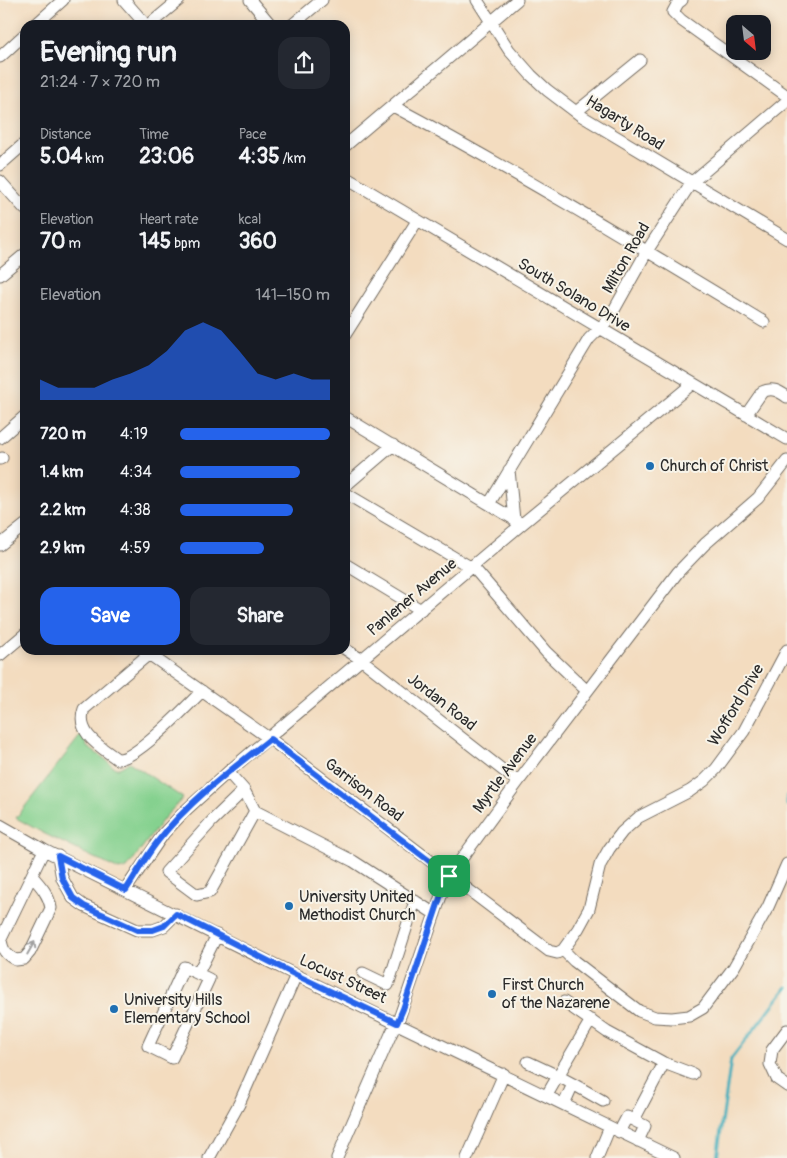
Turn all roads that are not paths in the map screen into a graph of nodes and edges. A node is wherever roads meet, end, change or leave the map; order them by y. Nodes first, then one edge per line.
1 (63, 0) edge
2 (124, 0) edge
3 (179, 0) edge
4 (250, 0) edge
5 (322, 0) edge
6 (477, 0) edge
7 (517, 0) edge
8 (680, 2) edge
9 (41, 20) edge
10 (143, 20) edge
11 (154, 20) edge
12 (268, 20) edge
13 (298, 20) edge
14 (491, 23) junction
15 (20, 39) edge
16 (0, 57) edge
17 (640, 60) dead end
18 (787, 96) edge
19 (787, 101) edge
20 (393, 106) junction
21 (576, 112) junction
22 (350, 142) edge
23 (20, 147) edge
24 (0, 165) edge
25 (350, 180) edge
26 (0, 181) edge
27 (691, 183) junction
28 (20, 203) edge
29 (417, 220) junction
30 (787, 240) edge
31 (647, 251) junction
32 (20, 258) edge
33 (0, 276) edge
34 (764, 322) dead end
35 (350, 327) edge
36 (600, 329) junction
37 (692, 384) junction
38 (787, 397) edge
39 (746, 416) junction
40 (20, 420) edge
41 (350, 420) edge
42 (0, 438) edge
43 (787, 439) edge
44 (393, 445) junction
45 (787, 461) edge
46 (509, 470) junction
47 (350, 482) edge
48 (350, 496) edge
49 (489, 504) junction
50 (518, 522) junction
51 (20, 529) edge
52 (0, 546) edge
53 (350, 567) edge
54 (472, 567) junction
55 (421, 610) junction
56 (20, 638) edge
57 (787, 650) edge
58 (350, 652) edge
59 (0, 655) edge
60 (143, 655) edge
61 (150, 655) edge
62 (362, 660) junction
63 (202, 691) junction
64 (587, 691) junction
65 (270, 739) junction
66 (228, 772) junction
67 (518, 782) junction
68 (244, 790) junction
69 (255, 811) junction
70 (0, 825) edge
71 (44, 850) junction
72 (58, 856) junction
73 (787, 864) edge
74 (32, 876) junction
75 (449, 876) junction
76 (126, 890) junction
77 (415, 901) junction
78 (176, 914) junction
79 (434, 914) junction
80 (217, 935) junction
81 (563, 950) junction
82 (394, 968) junction
83 (198, 973) junction
84 (364, 973) dead end
85 (414, 974) junction
86 (296, 975) junction
87 (564, 1002) dead end
88 (591, 1020) junction
89 (397, 1023) junction
90 (787, 1030) edge
91 (528, 1062) dead end
92 (664, 1063) junction
93 (504, 1074) junction
94 (693, 1074) dead end
95 (558, 1076) junction
96 (573, 1084) junction
97 (787, 1086) edge
98 (547, 1096) junction
99 (603, 1101) dead end
100 (564, 1104) junction
101 (634, 1120) junction
102 (615, 1129) junction
103 (638, 1141) junction
104 (209, 1158) edge
105 (337, 1158) edge
106 (467, 1158) edge
107 (597, 1158) edge
108 (674, 1158) edge

1 - 9 street
2 - 10 street
3 - 11 street
4 - 12 street
5 - 13 street
6 - 14 street, Hagarty Road
7 - 14 street
8 - 18 street
14 - 20 street
14 - 21 street, Hagarty Road
15 - 16 street
17 - 21 street
19 - 27 street, Milton Road
20 - 22 street
20 - 31 street
21 - 27 street, Hagarty Road
23 - 24 street
25 - 29 street, South Solano Drive
26 - 28 street
27 - 30 street, Hagarty Road
27 - 31 street, Milton Road
29 - 35 street
29 - 36 street, South Solano Drive
31 - 34 street
31 - 36 street, Milton Road
32 - 33 street
36 - 37 street, South Solano Drive
36 - 46 street, Milton Road
37 - 39 street, South Solano Drive
37 - 50 street, Panlener Avenue
38 - 39 street
39 - 43 street, South Solano Drive
40 - 42 street
41 - 44 street
44 - 47 street
44 - 49 street
45 - 64 street, Myrtle Avenue
46 - 49 street, Milton Road
46 - 50 street
48 - 54 street
49 - 50 street
50 - 54 street, Panlener Avenue
51 - 52 street
53 - 55 street
54 - 55 street, Panlener Avenue
54 - 64 street
55 - 62 street, Panlener Avenue
56 - 59 street
57 - 81 street, Wofford Drive
58 - 62 street, Jordan Road
60 - 63 street
61 - 63 street, Garrison Road
62 - 65 street, Panlener Avenue
62 - 67 street, Jordan Road
63 - 65 street, Garrison Road
64 - 67 street, Myrtle Avenue
65 - 66 street, Panlener Avenue
65 - 75 street, Garrison Road
66 - 68 street
66 - 76 street, Panlener Avenue
67 - 75 street, Myrtle Avenue
68 - 69 street
68 - 69 street
69 - 77 street
70 - 71 street, Locust Street
71 - 72 street, Locust Street
71 - 74 street
72 - 76 street, Locust Street
72 - 78 street
73 - 81 street
74 -> 74 street
75 - 79 street, Myrtle Avenue
75 - 81 street, Garrison Road
76 - 78 street, Locust Street
77 - 79 street
77 - 82 street
78 - 80 street, Locust Street
79 - 85 street, Myrtle Avenue
80 - 83 street
80 - 86 street, Locust Street
82 - 84 street
82 - 85 street
83 - 83 street
85 - 89 street, Myrtle Avenue
86 - 89 street, Locust Street
86 - 104 street
87 - 88 street
88 - 92 street
88 - 95 street
89 - 93 street, Locust Street
89 - 105 street, Myrtle Avenue
90 - 97 street
91 - 95 street
92 - 94 street
92 - 101 street
93 - 98 street, Locust Street
93 - 106 street
95 - 96 street
95 - 98 street
96 - 99 street
96 - 100 street
98 - 100 street, Locust Street
100 - 102 street, Locust Street
101 - 102 street
101 - 103 street
102 - 103 street, Locust Street
102 - 107 street
103 - 108 street, Locust Street

